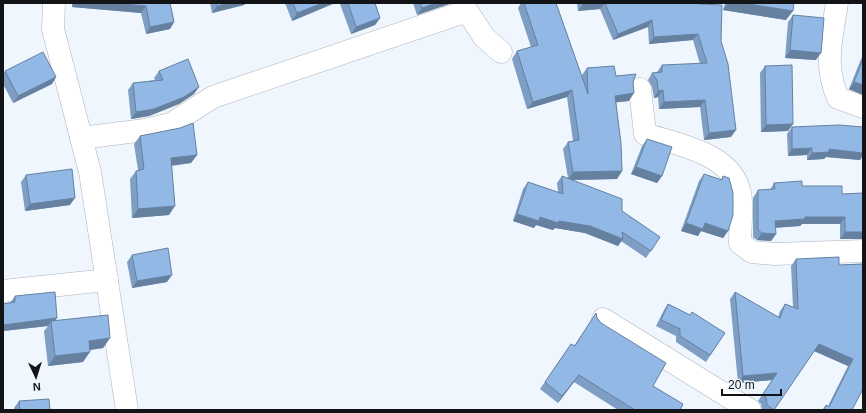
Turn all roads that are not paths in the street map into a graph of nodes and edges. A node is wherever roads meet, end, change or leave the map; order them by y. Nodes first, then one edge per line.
1 (54, 3) edge
2 (837, 3) edge
3 (501, 52) dead end
4 (640, 89) dead end
5 (863, 107) edge
6 (81, 138) junction
7 (863, 251) edge
8 (107, 280) junction
9 (3, 291) edge
10 (603, 319) dead end
11 (127, 410) edge
12 (750, 410) edge

1 - 6 street
2 - 5 street
3 - 6 street
4 - 7 street
6 - 8 street
8 - 9 street
8 - 11 street
10 - 12 street

